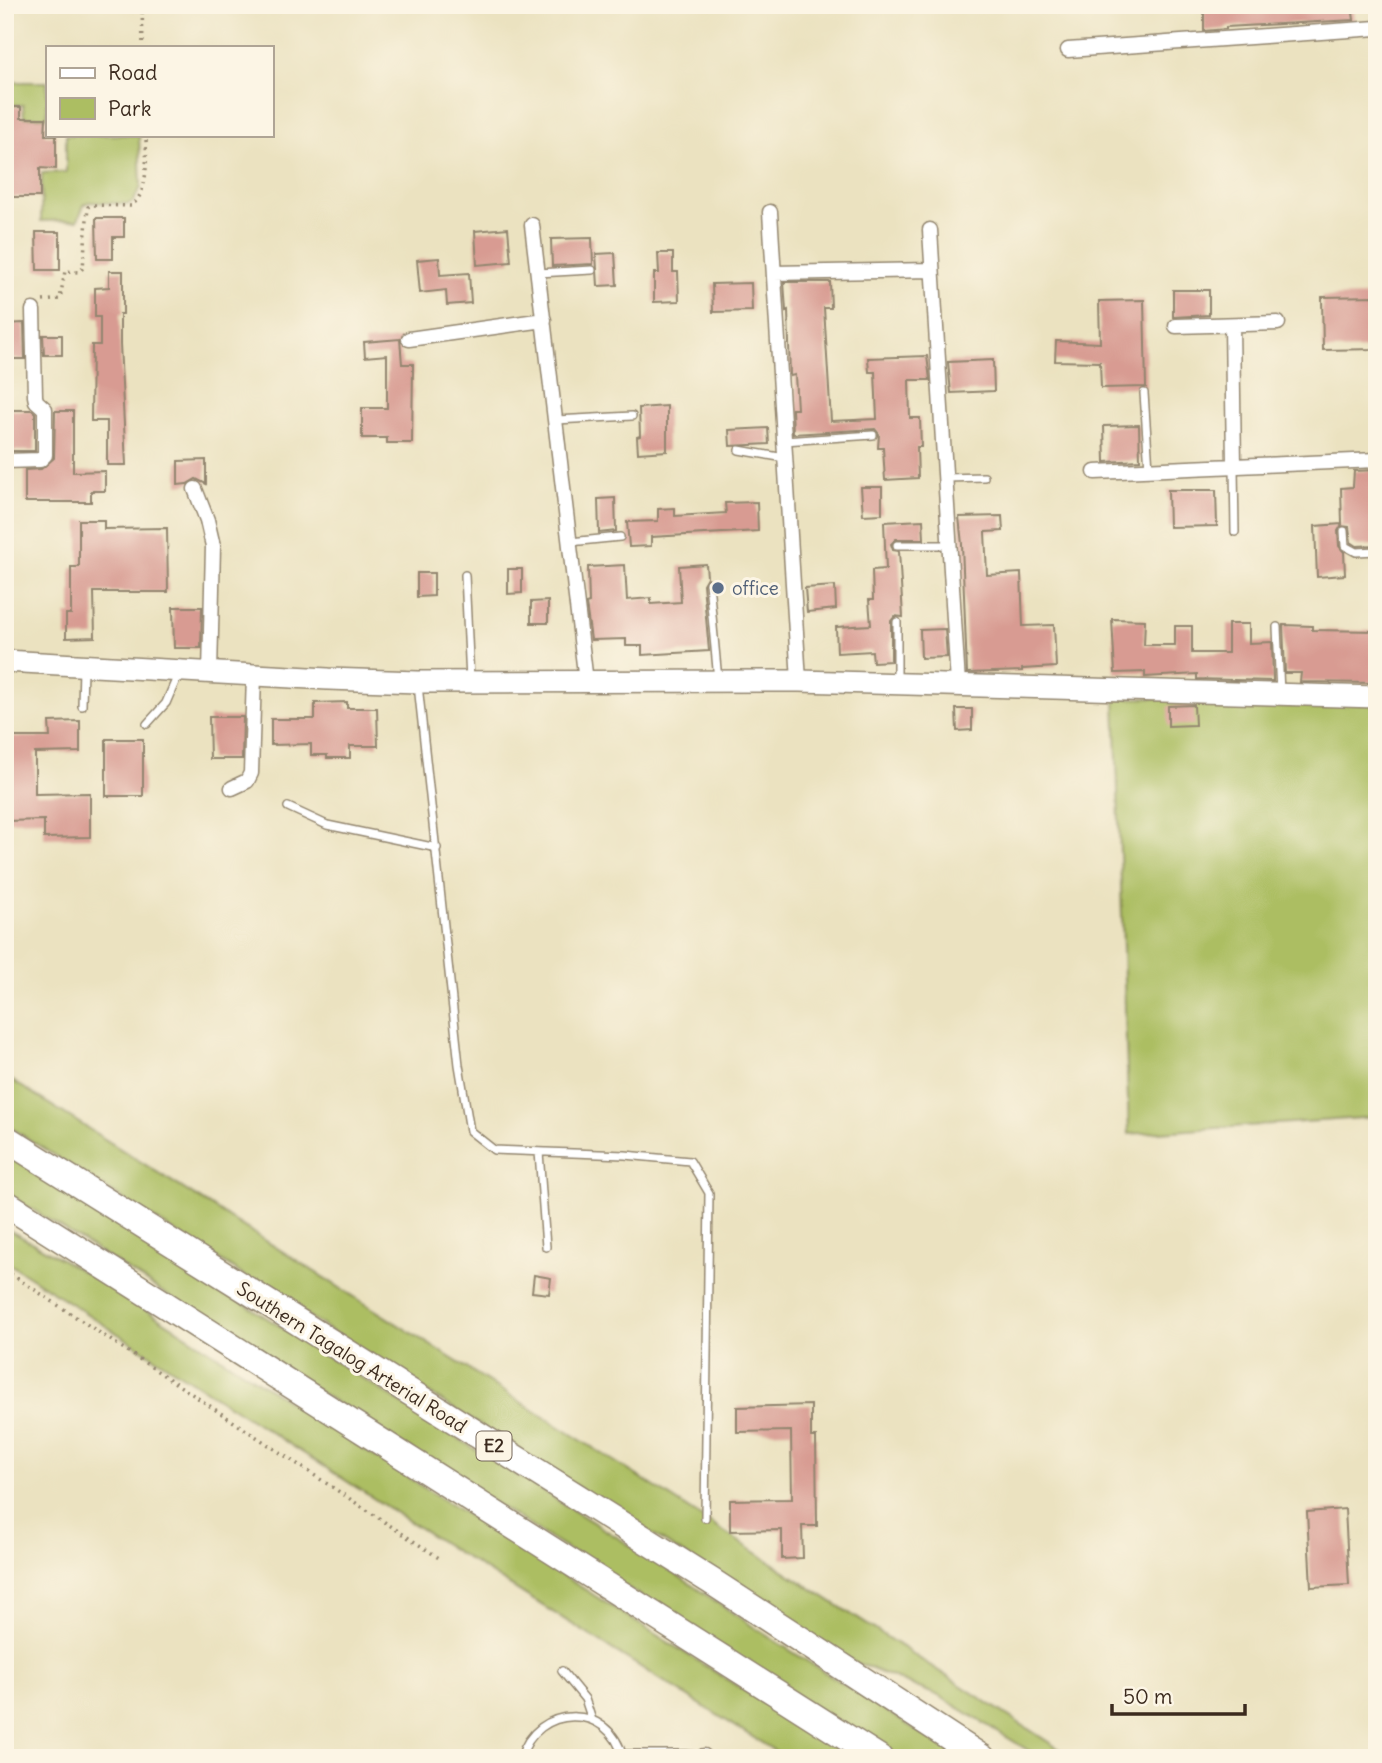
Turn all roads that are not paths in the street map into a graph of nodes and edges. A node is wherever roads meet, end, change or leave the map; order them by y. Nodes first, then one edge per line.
1 (1377, 28) edge
2 (1069, 50) dead end
3 (770, 212) dead end
4 (532, 225) dead end
5 (930, 230) dead end
6 (592, 270) dead end
7 (931, 270) junction
8 (538, 273) junction
9 (774, 273) junction
10 (33, 310) road end
11 (544, 320) junction
12 (1278, 323) dead end
13 (1232, 325) junction
14 (1177, 326) dead end
15 (409, 340) dead end
16 (1144, 393) dead end
17 (632, 416) dead end
18 (556, 420) junction
19 (873, 435) dead end
20 (784, 441) junction
21 (739, 450) dead end
22 (785, 458) junction
23 (1377, 460) edge
24 (5, 461) edge
25 (1234, 465) junction
26 (1149, 470) junction
27 (1095, 472) dead end
28 (984, 477) dead end
29 (945, 478) junction
30 (195, 489) dead end
31 (1344, 531) dead end
32 (1235, 533) dead end
33 (620, 537) dead end
34 (570, 542) junction
35 (898, 545) dead end
36 (949, 545) junction
37 (1377, 551) edge
38 (465, 575) dead end
39 (709, 583) dead end
40 (897, 622) dead end
41 (1277, 627) dead end
42 (5, 661) edge
43 (83, 666) junction
44 (180, 671) junction
45 (210, 673) junction
46 (254, 675) junction
47 (718, 681) junction
48 (799, 681) junction
49 (418, 682) junction
50 (470, 682) junction
51 (586, 682) junction
52 (897, 682) junction
53 (958, 684) junction
54 (1280, 694) junction
55 (1377, 697) edge
56 (82, 706) dead end
57 (147, 724) dead end
58 (232, 788) dead end
59 (288, 807) dead end
60 (437, 848) junction
61 (5, 1138) edge
62 (539, 1152) junction
63 (5, 1205) edge
64 (546, 1247) dead end
65 (705, 1518) dead end
66 (562, 1671) dead end
67 (592, 1720) junction
68 (622, 1756) edge
69 (705, 1757) edge
70 (522, 1758) edge
71 (879, 1758) edge
72 (982, 1758) edge

1 - 2 street
3 - 9 street
4 - 8 street
5 - 7 street
6 - 8 lane
7 - 9 street
7 - 29 street
8 - 11 street
9 - 20 street
10 - 24 street
11 - 15 street
11 - 18 street
12 - 13 street
13 - 14 street
13 - 25 street
16 - 26 lane
17 - 18 lane
18 - 34 street
19 - 20 lane
20 - 22 street
21 - 22 lane
22 - 48 street
23 - 25 street
25 - 26 street
25 - 32 lane
26 - 27 street
28 - 29 lane
29 - 36 street
30 - 45 street
31 - 37 lane
33 - 34 lane
34 - 51 street
35 - 36 lane
36 - 53 street
38 - 50 lane
39 - 47 lane
40 - 52 lane
41 - 54 lane
42 - 43 street
43 - 44 street
43 - 56 lane
44 - 45 street
44 - 57 lane
45 - 46 street
46 - 49 street
46 - 58 street
47 - 48 street
47 - 51 street
48 - 52 street
49 - 50 street
49 - 60 lane
50 - 51 street
52 - 53 street
53 - 54 street
54 - 55 street
59 - 60 lane
60 - 62 lane
61 - 72 highway, Southern Tagalog Arterial Road / E2
62 - 64 lane
62 - 65 lane
63 - 71 highway
66 - 67 lane
67 - 68 lane
67 - 70 lane
68 - 69 lane

